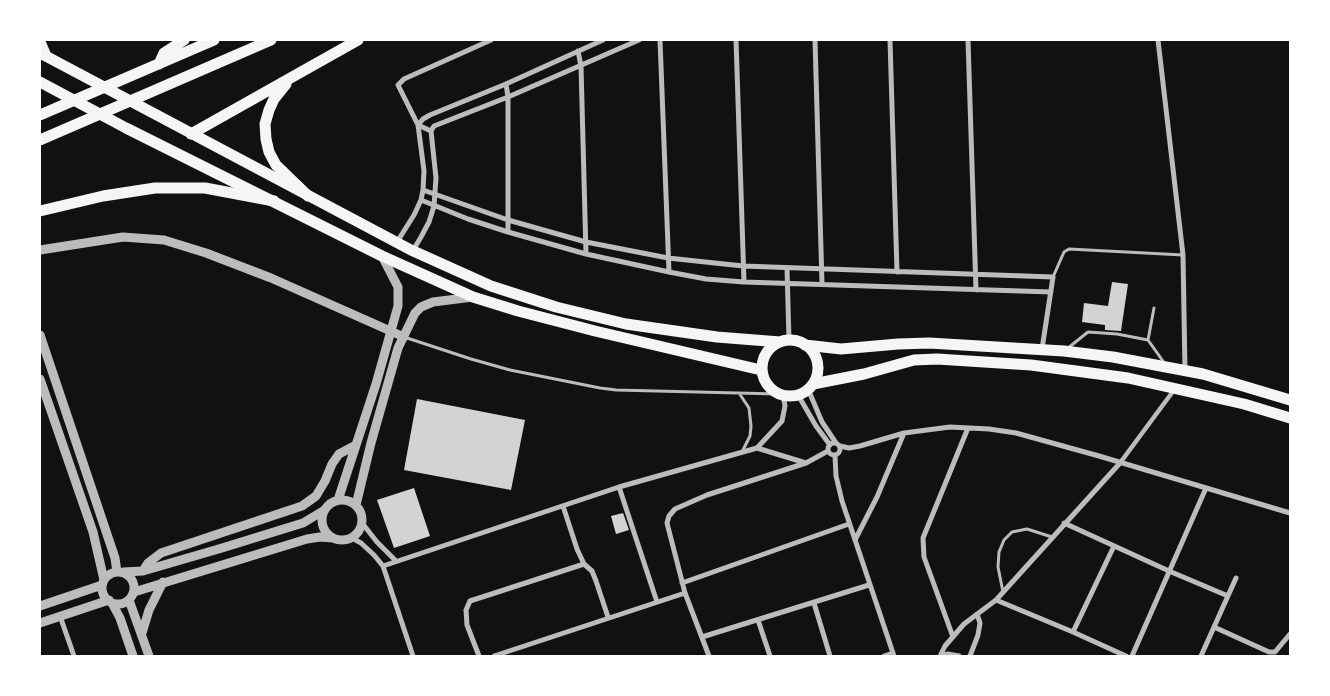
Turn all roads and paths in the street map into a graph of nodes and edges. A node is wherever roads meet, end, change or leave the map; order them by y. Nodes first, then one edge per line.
1 (184, 40) edge
2 (214, 40) edge
3 (271, 40) edge
4 (358, 40) edge
5 (491, 40) edge
6 (603, 40) edge
7 (639, 40) edge
8 (660, 40) edge
9 (736, 40) edge
10 (815, 40) edge
11 (890, 40) edge
12 (968, 40) edge
13 (1158, 40) edge
14 (40, 42) edge
15 (578, 51) junction
16 (43, 55) edge
17 (159, 64) junction
18 (581, 66) junction
19 (292, 78) junction
20 (40, 82) edge
21 (506, 84) junction
22 (508, 97) junction
23 (40, 115) edge
24 (418, 125) junction
25 (431, 131) junction
26 (191, 134) junction
27 (40, 140) edge
28 (423, 190) junction
29 (436, 195) junction
30 (308, 196) junction
31 (421, 200) junction
32 (274, 201) junction
33 (434, 206) junction
34 (40, 211) edge
35 (508, 220) junction
36 (508, 232) junction
37 (397, 242) junction
38 (586, 242) junction
39 (40, 250) edge
40 (411, 250) junction
41 (586, 254) junction
42 (1182, 254) junction
43 (382, 256) junction
44 (668, 258) junction
45 (743, 266) junction
46 (787, 268) junction
47 (822, 269) junction
48 (668, 272) junction
49 (897, 272) junction
50 (975, 274) junction
51 (1053, 277) junction
52 (744, 282) junction
53 (787, 283) junction
54 (822, 284) junction
55 (976, 290) junction
56 (1051, 292) junction
57 (473, 297) junction
58 (1154, 308) dead end
59 (390, 331) junction
60 (40, 335) edge
61 (404, 337) junction
62 (1148, 340) junction
63 (784, 341) junction
64 (805, 345) junction
65 (1042, 349) junction
66 (1064, 351) junction
67 (1167, 367) junction
68 (762, 370) junction
69 (1185, 371) junction
70 (40, 379) edge
71 (811, 386) junction
72 (1175, 388) junction
73 (739, 392) junction
74 (781, 395) junction
75 (798, 395) junction
76 (1290, 400) edge
77 (1290, 418) edge
78 (968, 428) junction
79 (904, 433) junction
80 (356, 445) junction
81 (835, 445) junction
82 (758, 448) junction
83 (828, 451) junction
84 (742, 452) junction
85 (835, 456) junction
86 (1120, 463) junction
87 (806, 464) junction
88 (620, 488) junction
89 (1206, 488) junction
90 (338, 500) junction
91 (356, 505) junction
92 (563, 506) junction
93 (323, 511) junction
94 (1290, 513) edge
95 (362, 522) junction
96 (1064, 523) junction
97 (850, 524) junction
98 (1052, 537) junction
99 (333, 538) junction
100 (352, 538) junction
101 (855, 540) junction
102 (1114, 546) junction
103 (396, 562) junction
104 (584, 564) junction
105 (383, 566) junction
106 (143, 571) junction
107 (1168, 571) junction
108 (120, 572) junction
109 (1236, 578) dead end
110 (163, 582) junction
111 (103, 583) junction
112 (682, 583) junction
113 (869, 585) junction
114 (1003, 592) junction
115 (685, 593) junction
116 (132, 596) junction
117 (1228, 596) junction
118 (996, 600) junction
119 (110, 602) junction
120 (657, 602) junction
121 (814, 603) junction
122 (40, 606) edge
123 (977, 614) junction
124 (60, 616) junction
125 (608, 617) junction
126 (758, 620) junction
127 (40, 624) edge
128 (1214, 627) junction
129 (1073, 632) junction
130 (142, 634) junction
131 (1290, 634) edge
132 (702, 637) junction
133 (953, 637) junction
134 (894, 655) edge
135 (74, 656) edge
136 (133, 656) edge
137 (149, 656) edge
138 (413, 656) edge
139 (479, 656) edge
140 (494, 656) edge
141 (709, 656) edge
142 (770, 656) edge
143 (830, 656) edge
144 (884, 656) edge
145 (940, 656) edge
146 (959, 656) edge
147 (970, 656) edge
148 (1126, 656) edge
149 (1132, 656) edge
150 (1201, 656) edge

1 - 17 main road
2 - 17 main road
3 - 27 main road
4 - 19 main road
5 - 24 street
6 - 15 street
7 - 18 street
8 - 44 street
9 - 45 street
10 - 47 street
11 - 49 street
12 - 50 street
13 - 42 street
14 - 16 main road
15 - 18 street
15 - 21 street
16 - 26 main road
17 - 23 main road
18 - 22 street
18 - 38 street
19 - 26 main road
19 - 30 main road
20 - 32 main road
21 - 22 street
21 - 24 street
22 - 25 street
22 - 35 street
24 - 25 street
24 - 28 street
25 - 29 street
26 - 30 main road
28 - 29 street
28 - 31 street
29 - 33 street
29 - 35 street
30 - 37 main road
31 - 33 street
31 - 37 street
32 - 34 main road
32 - 43 main road
33 - 36 street
33 - 40 street
35 - 36 street
35 - 38 street
36 - 41 street
37 - 40 main road
38 - 41 street
38 - 44 street
39 - 59 street
40 - 63 main road
41 - 48 street
42 - 51 lane
42 - 69 street
43 - 57 main road
43 - 59 street
44 - 45 street
44 - 48 street
45 - 46 street
45 - 52 street
46 - 47 street
46 - 53 street
47 - 49 street
47 - 54 street
48 - 52 street
49 - 50 street
50 - 51 street
50 - 55 street
51 - 56 street
52 - 53 street
53 - 54 street
53 - 63 street
54 - 55 street
55 - 56 street
56 - 65 street
57 - 61 street
57 - 68 main road
58 - 62 lane
59 - 61 street
59 - 80 street
60 - 108 street
61 - 73 lane
61 - 91 street
62 - 66 lane
62 - 67 lane
63 - 64 main road
63 - 68 main road
64 - 65 main road
64 - 71 main road
65 - 66 main road
66 - 67 main road
67 - 69 main road
68 - 74 main road
69 - 76 main road
70 - 111 street
71 - 72 main road
71 - 75 main road
71 - 81 street
72 - 77 main road
72 - 86 street
73 - 74 lane
73 - 84 lane
74 - 75 main road
74 - 82 street
75 - 81 street
78 - 79 street
78 - 86 street
78 - 133 street
79 - 81 street
79 - 101 street
80 - 90 street
80 - 106 street
81 - 83 street
81 - 85 street
82 - 84 street
82 - 87 street
83 - 85 street
83 - 87 street
84 - 88 street
85 - 97 street
86 - 89 street
86 - 96 street
87 - 112 street
88 - 92 street
88 - 120 street
89 - 94 street
89 - 107 street
90 - 91 street
90 - 93 street
91 - 95 street
92 - 103 street
92 - 104 street
93 - 99 street
93 - 106 street
95 - 100 street
95 - 103 street
96 - 98 street
96 - 102 street
97 - 101 street
97 - 112 street
98 - 114 street
98 - 114 lane
99 - 100 street
99 - 110 street
100 - 105 street
101 - 113 street
102 - 107 street
102 - 129 street
103 - 105 street
104 - 125 street
104 - 139 street
105 - 138 street
106 - 108 street
107 - 117 street
107 - 149 street
108 - 111 street
108 - 116 street
109 - 117 street
110 - 116 street
110 - 130 street
111 - 119 street
111 - 122 street
112 - 115 street
113 - 121 street
113 - 134 street
114 - 118 street
115 - 120 street
115 - 132 street
116 - 119 street
116 - 130 street
117 - 128 street
118 - 123 street
118 - 129 street
119 - 124 street
119 - 136 street
120 - 125 street
121 - 126 street
121 - 143 street
123 - 133 street
123 - 147 street
124 - 127 street
124 - 135 street
125 - 140 street
126 - 132 street
126 - 142 street
128 - 131 street
128 - 150 street
129 - 148 street
130 - 137 street
132 - 141 street
133 - 145 street
134 - 144 street
145 - 146 street

